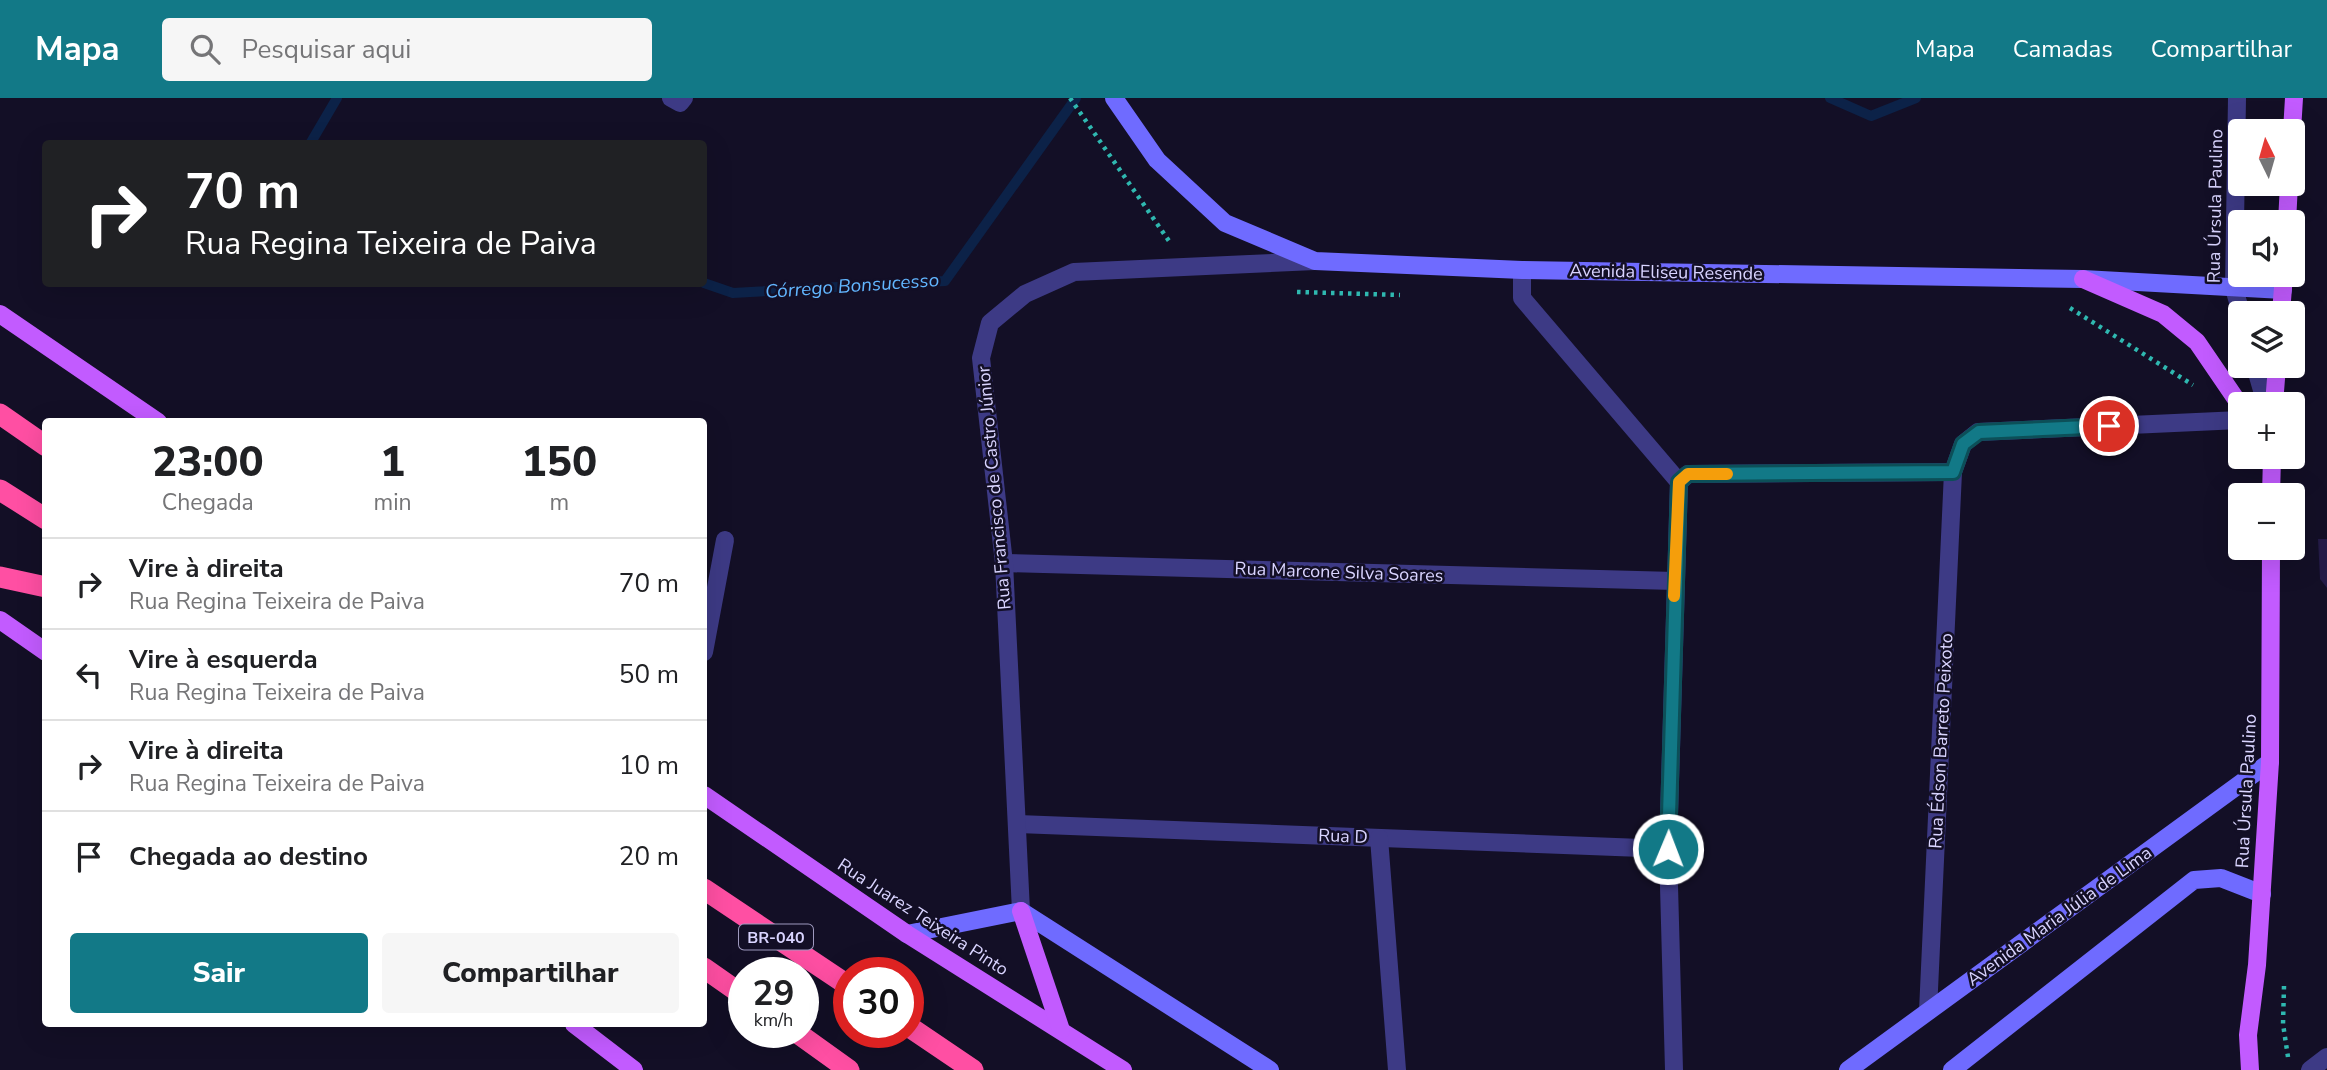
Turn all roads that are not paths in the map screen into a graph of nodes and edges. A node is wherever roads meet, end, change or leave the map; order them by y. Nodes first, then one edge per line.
1 (671, 98) edge
2 (684, 98) edge
3 (1114, 98) edge
4 (2237, 98) edge
5 (2294, 98) edge
6 (2293, 119) edge
7 (1315, 261) junction
8 (1522, 270) junction
9 (2083, 279) junction
10 (2244, 287) edge
11 (2234, 288) junction
12 (2238, 301) edge
13 (0, 314) edge
14 (2231, 392) edge
15 (0, 414) edge
16 (152, 418) edge
17 (2228, 421) edge
18 (42, 443) edge
19 (1953, 472) junction
20 (1679, 482) junction
21 (0, 490) edge
22 (42, 516) edge
23 (724, 540) dead end
24 (2271, 560) edge
25 (1004, 563) junction
26 (0, 577) edge
27 (1675, 581) junction
28 (42, 586) edge
29 (0, 620) edge
30 (707, 635) edge
31 (42, 649) edge
32 (2270, 762) junction
33 (707, 797) edge
34 (1018, 824) junction
35 (1379, 838) junction
36 (1668, 849) junction
37 (707, 891) edge
38 (2262, 894) junction
39 (1021, 911) junction
40 (907, 934) junction
41 (707, 970) edge
42 (833, 975) edge
43 (728, 985) edge
44 (1928, 1010) junction
45 (578, 1027) edge
46 (1061, 1030) junction
47 (2248, 1035) junction
48 (924, 1037) edge
49 (818, 1048) edge
50 (2327, 1058) edge
51 (634, 1070) edge
52 (849, 1070) edge
53 (973, 1070) edge
54 (1123, 1070) edge
55 (1270, 1070) edge
56 (1397, 1070) edge
57 (1674, 1070) edge
58 (1849, 1070) edge
59 (1952, 1070) edge
60 (2242, 1070) edge
61 (2250, 1070) edge
62 (2310, 1070) edge

1 - 2 street
3 - 7 main road, Avenida Eliseu Resende
4 - 11 street, Rua Úrsula Paulino
5 - 6 main road
7 - 8 main road, Avenida Eliseu Resende
7 - 25 street, Rua Francisco de Castro Júnior
8 - 9 main road, Avenida Eliseu Resende
8 - 20 street
9 - 11 main road, Avenida Eliseu Resende
9 - 14 main road
10 - 11 main road, Avenida Eliseu Resende
11 - 12 street, Rua Úrsula Paulino
13 - 16 main road
15 - 18 highway
17 - 19 street
19 - 20 street
19 - 44 street, Rua Édson Barreto Peixoto
20 - 27 street
21 - 22 highway
23 - 30 street
24 - 32 main road, Rua Úrsula Paulino
25 - 27 street, Rua Marcone Silva Soares
25 - 34 street, Rua Francisco de Castro Júnior
26 - 28 highway
27 - 36 street
29 - 31 main road
32 - 38 main road, Rua Úrsula Paulino
32 - 44 main road, Avenida Maria Júlia de Lima
33 - 40 main road, Rua Juarez Teixeira Pinto
34 - 35 street, Rua D
34 - 39 street, Rua Francisco de Castro Júnior
35 - 36 street, Rua D
35 - 56 street
36 - 57 street
37 - 42 highway, BR-040
38 - 47 main road, Rua Úrsula Paulino
38 - 59 main road
39 - 40 main road
39 - 46 main road
39 - 55 main road
40 - 46 main road, Rua Juarez Teixeira Pinto
41 - 43 highway
44 - 58 main road, Avenida Maria Júlia de Lima
45 - 51 main road
46 - 54 main road, Rua Juarez Teixeira Pinto
47 - 60 street, Rua Úrsula Paulino
47 - 61 main road, Rua Úrsula Paulino
48 - 53 highway
49 - 52 highway
50 - 62 street

